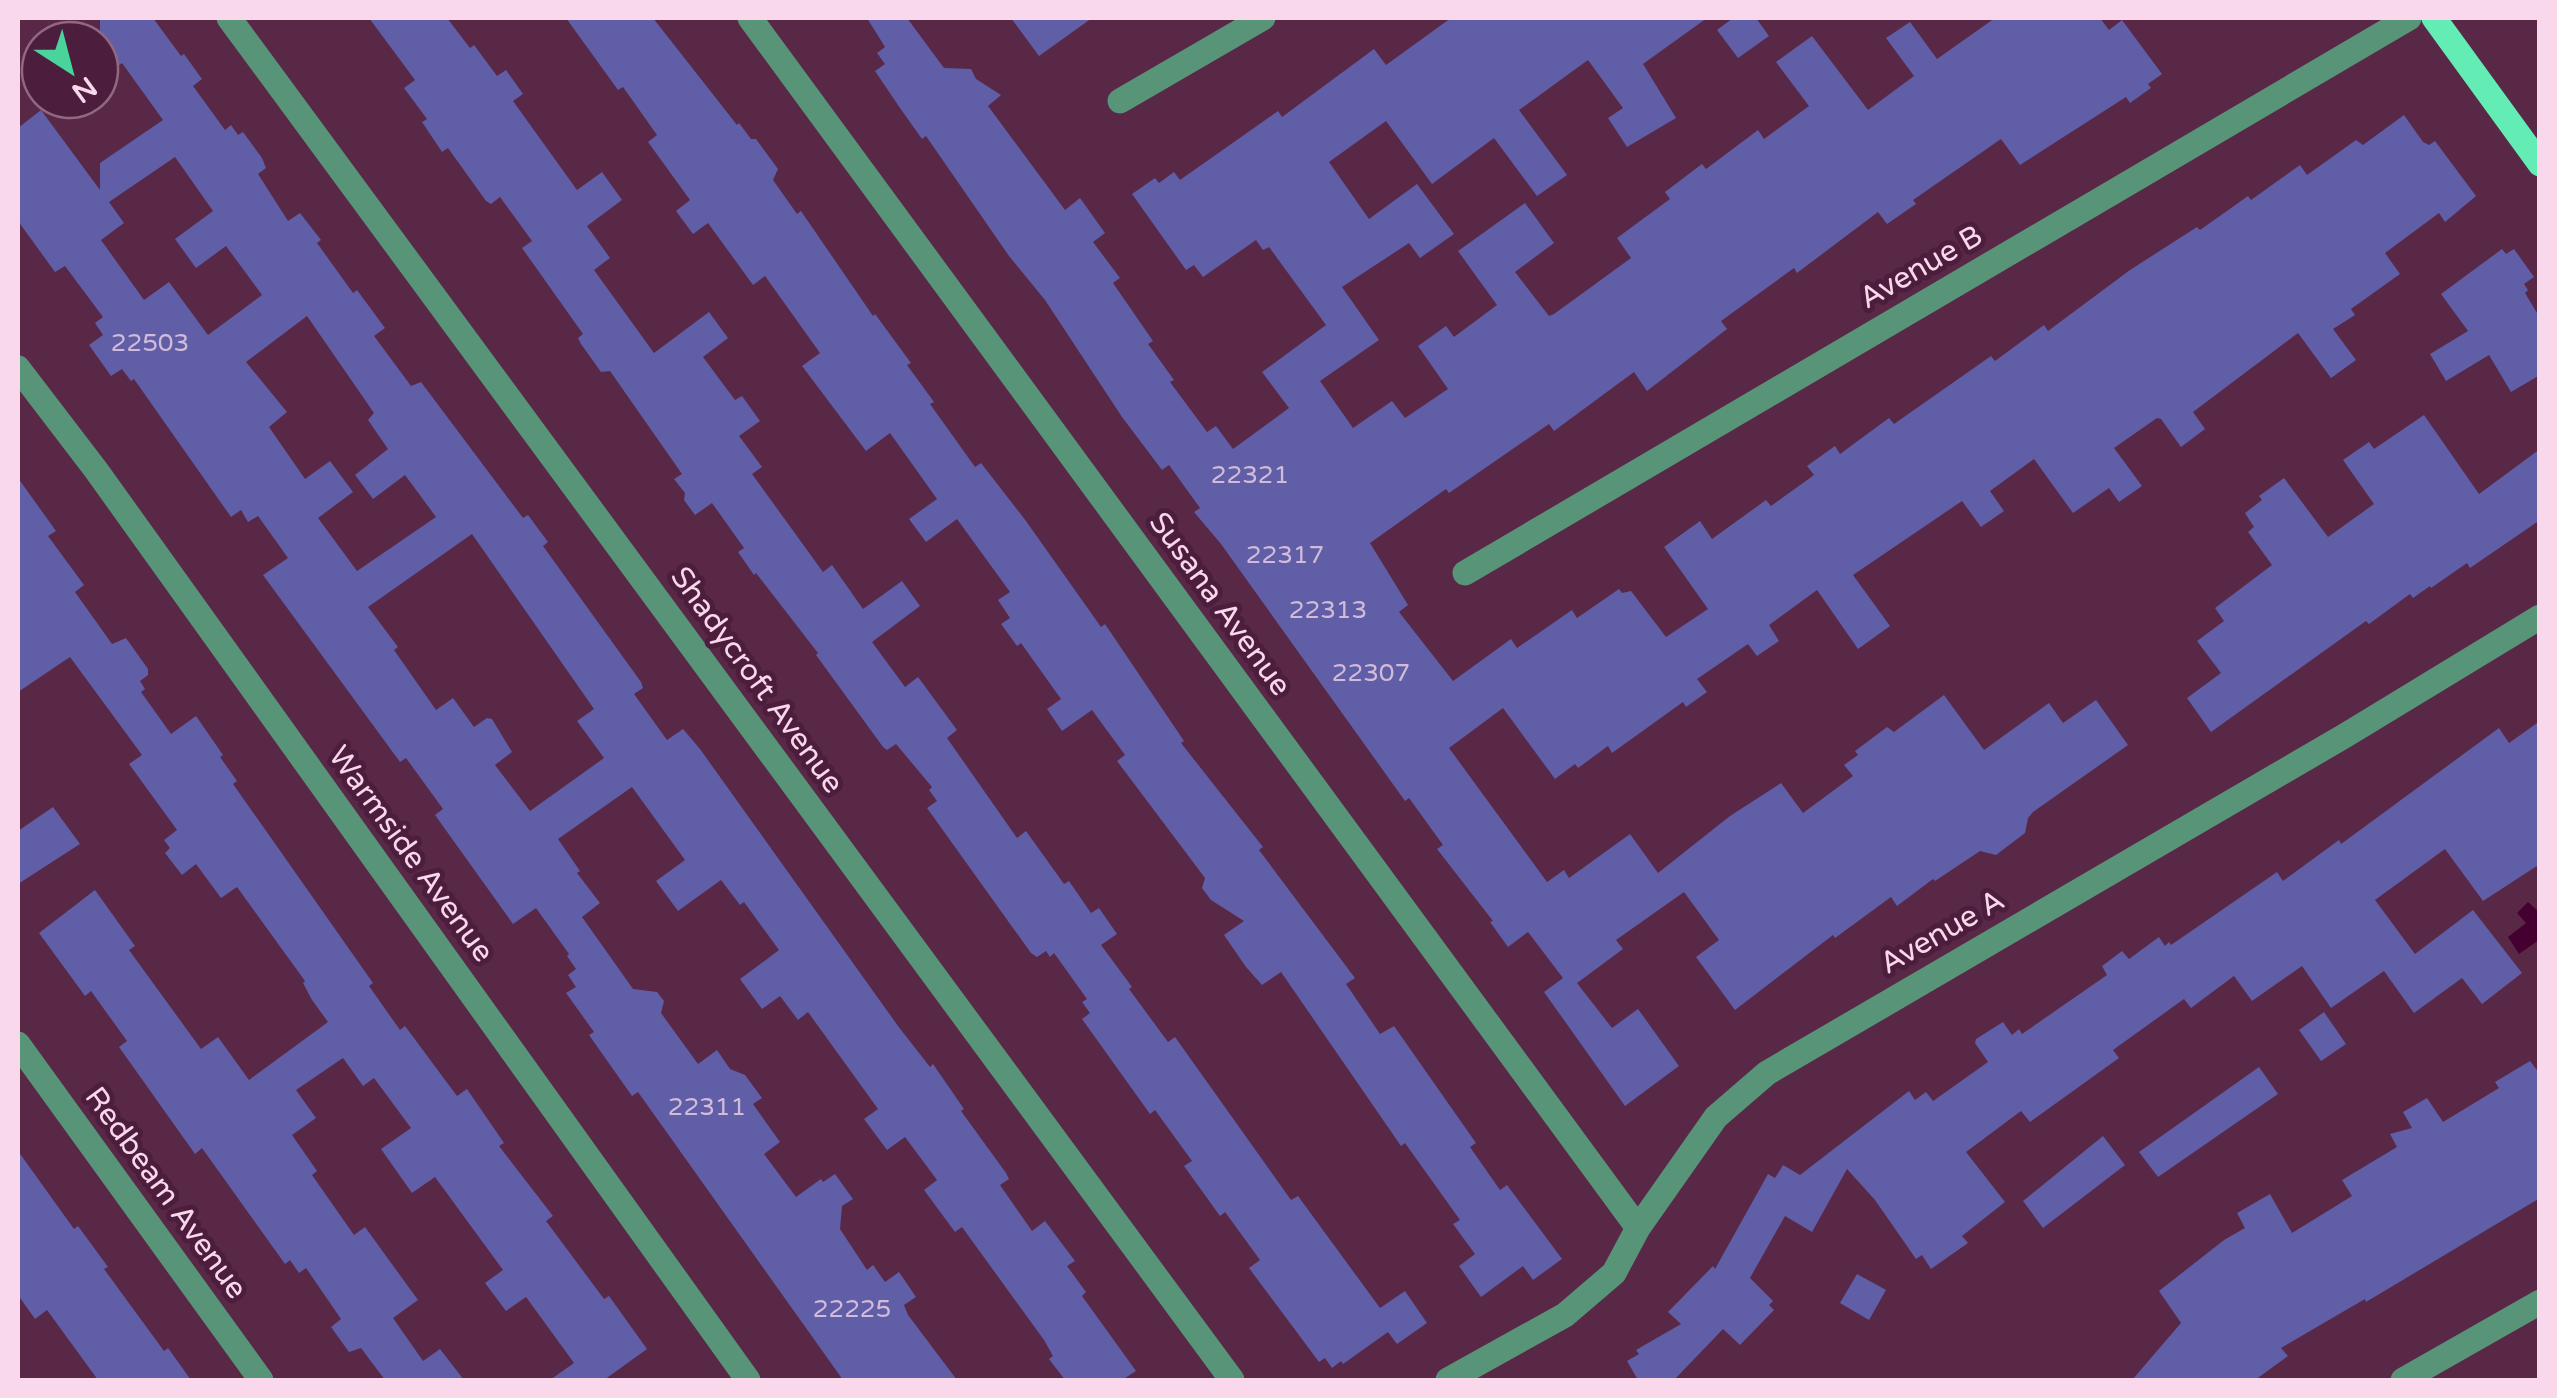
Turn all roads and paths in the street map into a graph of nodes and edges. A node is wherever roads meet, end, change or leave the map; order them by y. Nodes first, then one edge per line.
1 (228, 18) edge
2 (750, 18) edge
3 (1263, 18) edge
4 (2409, 18) edge
5 (2434, 18) edge
6 (1120, 102) dead end
7 (2540, 164) edge
8 (18, 368) edge
9 (1465, 573) dead end
10 (2540, 617) edge
11 (18, 1044) edge
12 (1638, 1228) junction
13 (2540, 1302) edge
14 (261, 1380) edge
15 (748, 1380) edge
16 (1232, 1380) edge
17 (1448, 1380) edge
18 (2404, 1380) edge

1 - 16 street, Shadycroft Avenue
2 - 12 street, Susana Avenue
3 - 6 street
4 - 9 street, Avenue B
5 - 7 main road
8 - 15 street, Warmside Avenue
10 - 12 street, Avenue A
11 - 14 street, Redbeam Avenue
12 - 17 street, Avenue A
13 - 18 street

